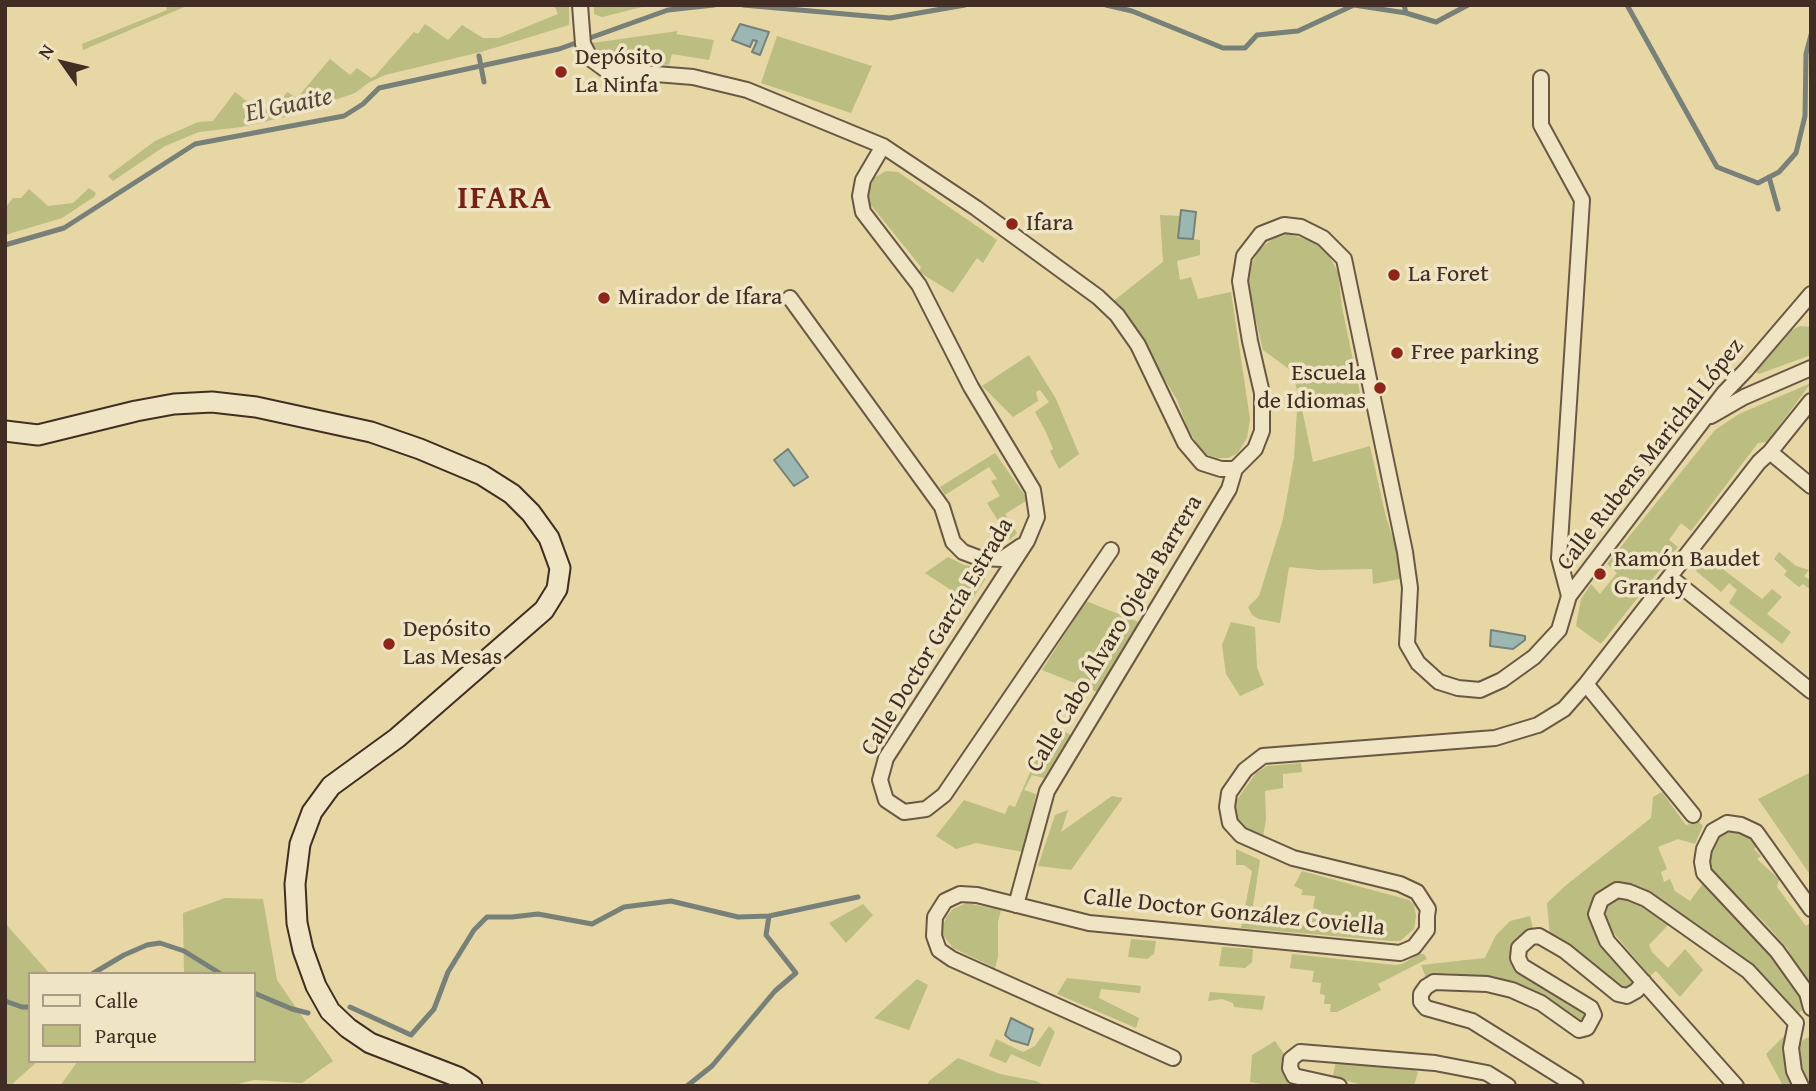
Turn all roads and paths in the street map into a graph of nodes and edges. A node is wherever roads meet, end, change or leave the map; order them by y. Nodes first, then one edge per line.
1 (580, 12) edge
2 (1541, 78) dead end
3 (883, 146) junction
4 (790, 298) dead end
5 (1808, 303) edge
6 (1811, 368) edge
7 (1746, 370) junction
8 (1761, 389) junction
9 (1811, 401) edge
10 (1704, 421) junction
11 (5, 431) edge
12 (1770, 452) junction
13 (1235, 469) junction
14 (1811, 486) edge
15 (1027, 541) junction
16 (1111, 550) dead end
17 (1670, 577) junction
18 (1569, 596) junction
19 (1586, 684) junction
20 (1811, 691) edge
21 (1693, 815) dead end
22 (1016, 905) junction
23 (1811, 909) edge
24 (1644, 982) junction
25 (1811, 1008) edge
26 (1811, 1017) edge
27 (1796, 1023) junction
28 (1173, 1058) dead end
29 (1571, 1084) edge
30 (472, 1086) edge
31 (1339, 1086) edge
32 (1508, 1086) edge
33 (1736, 1086) edge
34 (1801, 1086) edge

1 - 3 street
2 - 18 street
3 - 13 street
3 - 15 street, Calle Doctor García Estrada
4 - 15 street
5 - 7 street, Calle Rubens Marichal López
6 - 8 street
7 - 8 street
7 - 10 street, Calle Rubens Marichal López
8 - 10 street
9 - 12 street, Calle Doctor González Coviella
10 - 18 street, Calle Rubens Marichal López
11 - 30 main road
12 - 14 street
12 - 17 street, Calle Doctor González Coviella
13 - 18 street, Calle Rubens Marichal López
13 - 22 street, Calle Cabo Álvaro Ojeda Barrera
15 - 16 street, Calle Doctor García Estrada
17 - 19 street, Calle Doctor González Coviella
17 - 20 street
19 - 21 street
19 - 22 street, Calle Doctor González Coviella
22 - 28 street, Calle Doctor González Coviella
23 - 25 street
24 - 27 street
24 - 29 street
24 - 33 street
26 - 27 street
27 - 34 street
31 - 32 street

